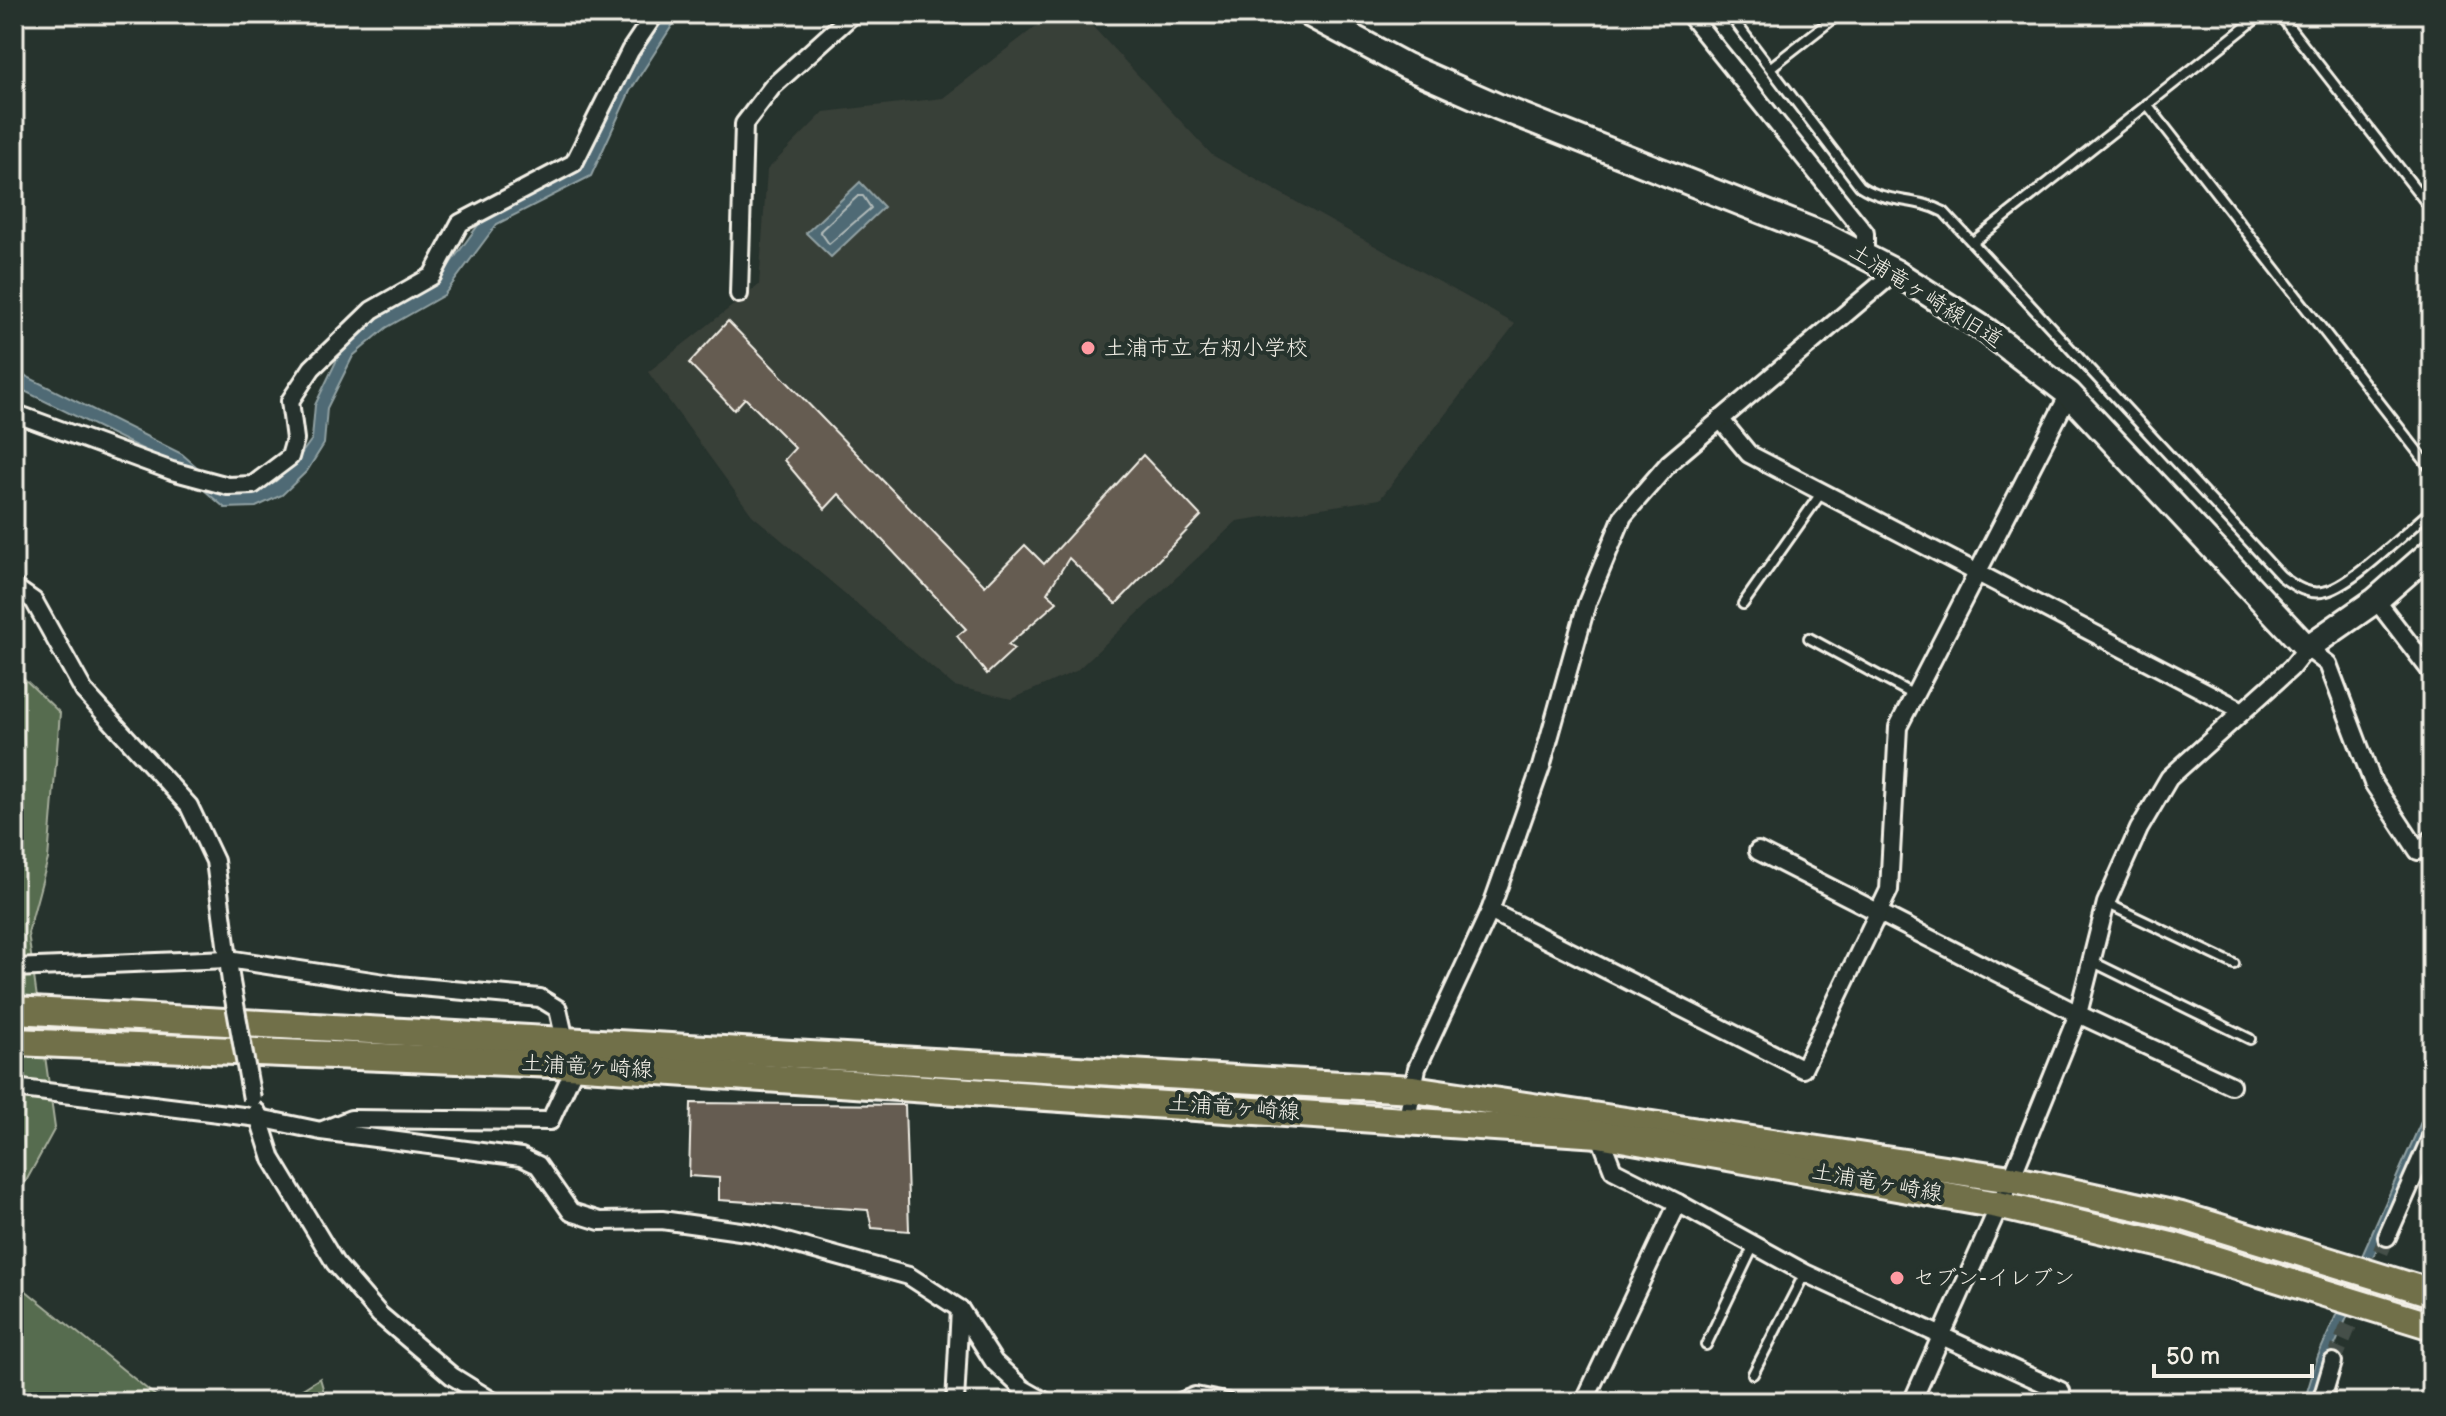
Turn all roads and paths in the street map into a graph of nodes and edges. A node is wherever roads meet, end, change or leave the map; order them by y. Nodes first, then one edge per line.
1 (655, 14) edge
2 (853, 14) edge
3 (1309, 14) edge
4 (1689, 14) edge
5 (1729, 14) edge
6 (1839, 14) edge
7 (2262, 14) edge
8 (2279, 14) edge
9 (1771, 67) junction
10 (2147, 104) junction
11 (2432, 210) edge
12 (1973, 242) junction
13 (1865, 254) junction
14 (1895, 272) junction
15 (739, 294) dead end
16 (2069, 394) junction
17 (14, 413) edge
18 (1720, 419) junction
19 (2432, 470) edge
20 (1822, 492) junction
21 (2432, 510) edge
22 (2432, 551) edge
23 (1979, 574) junction
24 (14, 587) edge
25 (2376, 600) junction
26 (1743, 604) dead end
27 (1809, 638) dead end
28 (2307, 648) junction
29 (2432, 673) edge
30 (1915, 695) junction
31 (2243, 711) junction
32 (2432, 839) edge
33 (1758, 851) dead end
34 (2106, 903) junction
35 (1490, 911) junction
36 (1878, 911) junction
37 (228, 959) junction
38 (2091, 961) junction
39 (2234, 964) dead end
40 (14, 968) edge
41 (14, 1010) edge
42 (2078, 1014) junction
43 (2250, 1039) dead end
44 (565, 1040) junction
45 (14, 1042) edge
46 (576, 1065) junction
47 (2231, 1085) dead end
48 (14, 1088) edge
49 (1413, 1089) junction
50 (259, 1118) junction
51 (1407, 1119) junction
52 (321, 1131) junction
53 (1599, 1134) junction
54 (2432, 1135) edge
55 (2011, 1179) junction
56 (1678, 1203) junction
57 (1998, 1205) junction
58 (2387, 1237) tunnel mouth
59 (1754, 1245) junction
60 (1805, 1273) junction
61 (2432, 1293) edge
62 (960, 1309) junction
63 (2432, 1326) edge
64 (1941, 1335) junction
65 (1706, 1345) dead end
66 (2333, 1362) tunnel mouth
67 (1753, 1374) dead end
68 (494, 1402) edge
69 (955, 1402) edge
70 (1046, 1402) edge
71 (1180, 1402) edge
72 (1226, 1402) edge
73 (1584, 1402) edge
74 (1912, 1402) edge
75 (2056, 1402) edge
76 (2321, 1402) edge

1 - 17 street
2 - 15 street
3 - 13 street, 土浦竜ヶ崎線旧道
4 - 13 street
5 - 9 lane
6 - 9 lane
7 - 10 lane
8 - 11 lane
9 - 12 lane
10 - 12 lane
10 - 19 lane
12 - 21 lane
13 - 14 street, 土浦竜ヶ崎線旧道
14 - 16 street, 土浦竜ヶ崎線旧道
14 - 18 street
16 - 23 street
16 - 28 street, 土浦竜ヶ崎線旧道
18 - 20 street
18 - 35 street
20 - 23 street
20 - 26 lane
22 - 25 street
23 - 30 street
23 - 31 street
24 - 37 street
25 - 28 street
25 - 29 street
27 - 30 lane
28 - 31 street
28 - 32 street
30 - 36 street
31 - 34 street
33 - 36 street
34 - 38 street
34 - 39 lane
35 - 36 street
35 - 49 street
36 - 42 street
37 - 40 street
37 - 44 street
37 - 50 street, bridge
38 - 42 street
38 - 43 lane
41 - 44 main road, 土浦竜ヶ崎線
42 - 47 street
42 - 55 street
44 - 49 main road, 土浦竜ヶ崎線
45 - 46 main road, 土浦竜ヶ崎線
46 - 51 main road, 土浦竜ヶ崎線
46 - 52 street
48 - 50 street
49 - 51 street
49 - 55 main road, 土浦竜ヶ崎線
50 - 52 street
50 - 68 street
51 - 53 main road, 土浦竜ヶ崎線
52 - 62 street
53 - 56 street
53 - 57 main road, 土浦竜ヶ崎線
54 - 58 street
55 - 57 street
55 - 61 main road, 土浦竜ヶ崎線
56 - 59 street
56 - 73 street
57 - 63 main road, 土浦竜ヶ崎線
57 - 64 street
59 - 60 street
59 - 65 lane
60 - 64 street
60 - 67 lane
62 - 69 street
62 - 70 street
64 - 74 street
64 - 75 street
66 - 76 street
71 - 72 street

